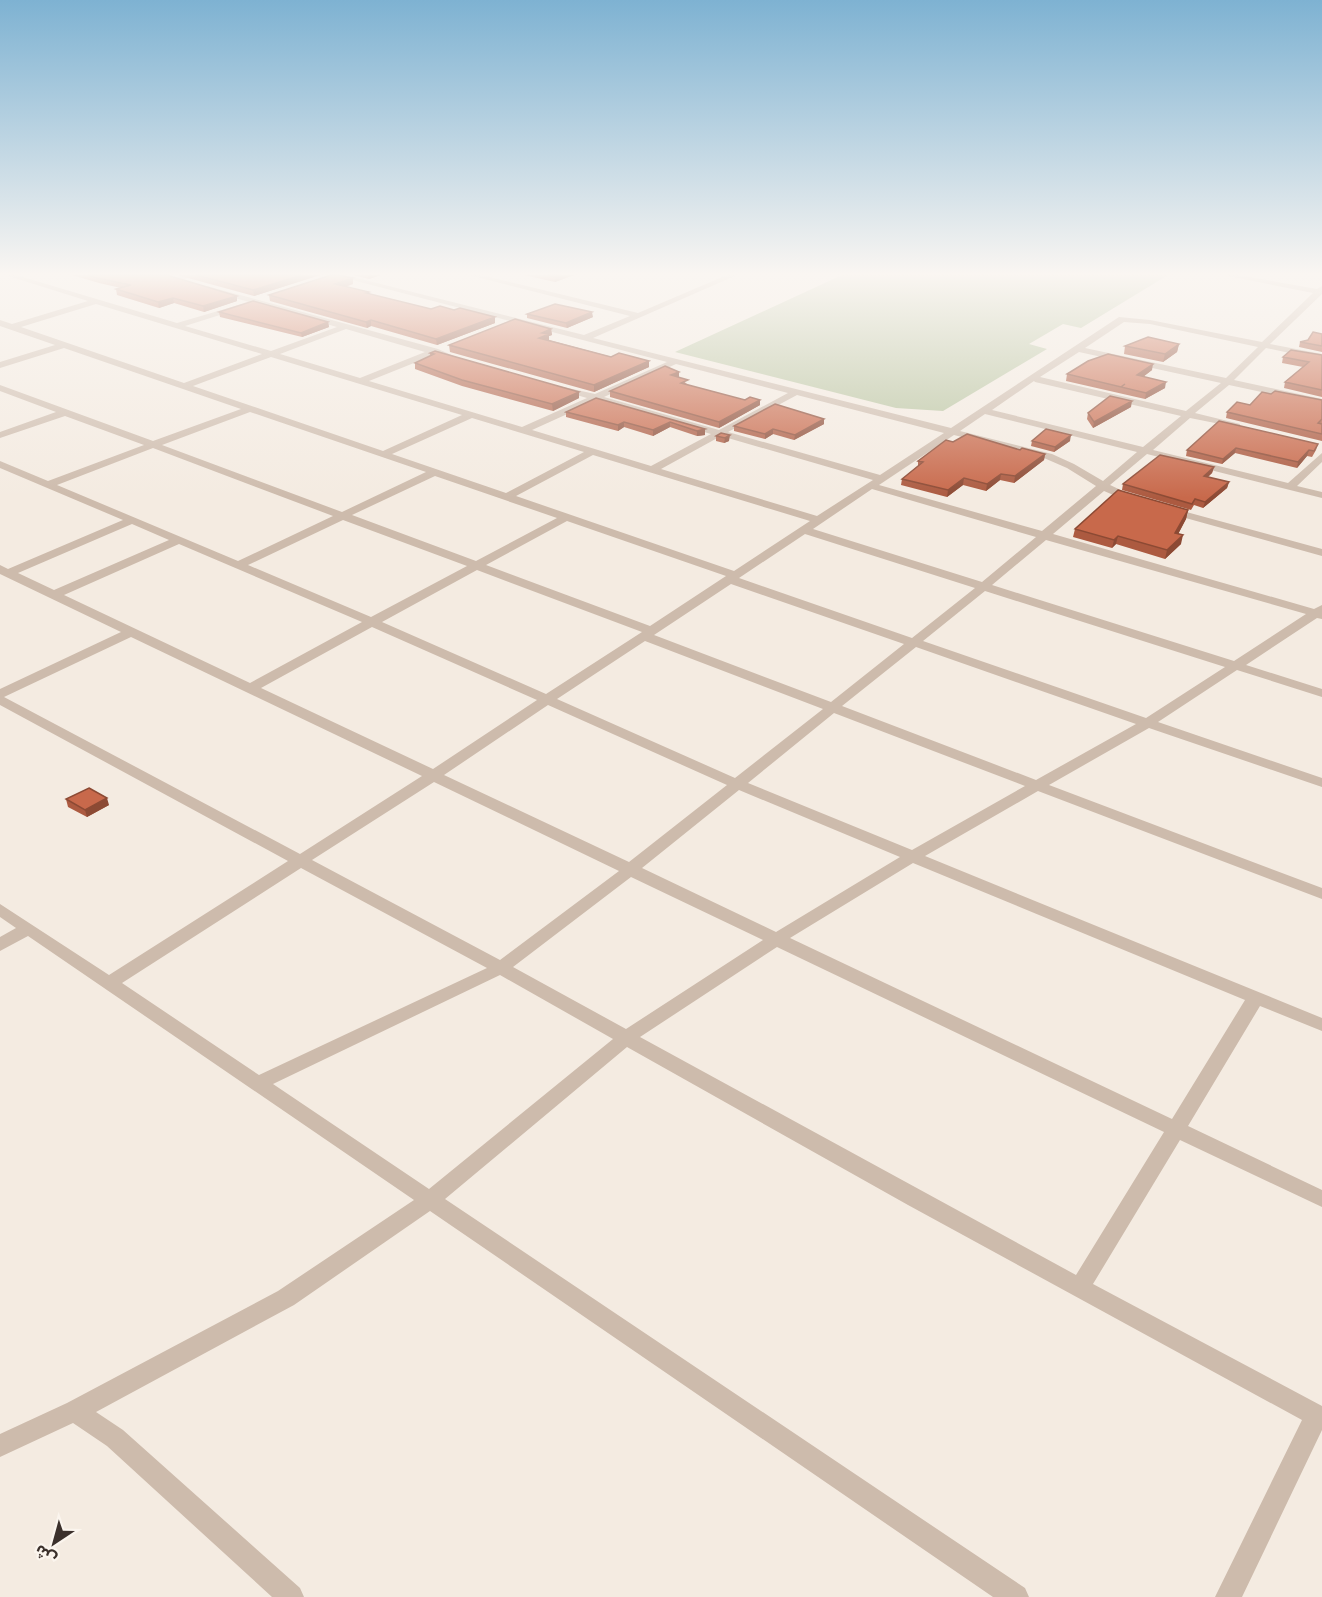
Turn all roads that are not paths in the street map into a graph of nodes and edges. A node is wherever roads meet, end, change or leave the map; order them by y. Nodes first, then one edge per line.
1 (1079, 349) edge
2 (50, 350) edge
3 (77, 350) edge
4 (259, 350) edge
5 (285, 350) edge
6 (425, 350) edge
7 (440, 350) edge
8 (624, 350) edge
9 (1081, 350) edge
10 (1260, 350) edge
11 (1287, 350) edge
12 (434, 352) junction
13 (273, 354) junction
14 (1322, 357) edge
15 (464, 360) edge
16 (673, 362) junction
17 (0, 365) edge
18 (1035, 379) junction
19 (363, 380) junction
20 (1228, 381) junction
21 (551, 385) edge
22 (185, 386) junction
23 (0, 388) edge
24 (794, 393) junction
25 (597, 398) junction
26 (1322, 402) edge
27 (251, 408) junction
28 (986, 411) junction
29 (66, 412) junction
30 (473, 414) junction
31 (1188, 414) junction
32 (1244, 427) edge
33 (524, 430) junction
34 (954, 432) junction
35 (721, 433) junction
36 (0, 435) edge
37 (154, 446) junction
38 (1144, 450) junction
39 (592, 452) junction
40 (386, 453) junction
41 (1322, 456) edge
42 (0, 464) edge
43 (651, 470) junction
44 (437, 471) junction
45 (882, 479) junction
46 (49, 484) junction
47 (872, 486) junction
48 (1101, 486) junction
49 (1290, 487) junction
50 (508, 495) junction
51 (1322, 495) edge
52 (343, 516) junction
53 (566, 516) junction
54 (133, 520) junction
55 (818, 520) junction
56 (804, 530) junction
57 (1042, 536) junction
58 (179, 540) junction
59 (1322, 553) edge
60 (238, 565) junction
61 (477, 566) junction
62 (4, 571) edge
63 (732, 577) junction
64 (983, 587) junction
65 (53, 595) junction
66 (1320, 613) edge
67 (372, 622) junction
68 (131, 632) junction
69 (649, 634) junction
70 (912, 642) junction
71 (1236, 664) junction
72 (250, 688) junction
73 (1322, 693) edge
74 (0, 694) edge
75 (0, 700) edge
76 (545, 700) junction
77 (830, 708) junction
78 (1146, 724) junction
79 (434, 775) junction
80 (1322, 783) edge
81 (737, 784) junction
82 (1034, 785) junction
83 (911, 857) junction
84 (301, 861) junction
85 (631, 869) junction
86 (1320, 888) edge
87 (0, 909) edge
88 (28, 928) junction
89 (775, 940) junction
90 (0, 945) edge
91 (501, 968) junction
92 (109, 983) junction
93 (1256, 998) junction
94 (1322, 1025) edge
95 (626, 1038) junction
96 (258, 1083) junction
97 (1177, 1131) junction
98 (1322, 1199) edge
99 (430, 1200) junction
100 (1080, 1287) junction
101 (75, 1411) junction
102 (1319, 1416) edge
103 (0, 1446) edge
104 (291, 1597) edge
105 (1016, 1597) edge
106 (1228, 1597) edge

1 - 18 street
2 - 17 street
3 - 22 street
4 - 13 street
5 - 13 street
6 - 12 street
7 - 12 street
8 - 16 street
9 - 20 street
10 - 20 street
11 - 14 street
12 - 15 street
12 - 19 street
13 - 19 street
13 - 22 street
16 - 24 street
16 - 25 street
18 - 28 street
18 - 31 street
19 - 30 street
20 - 26 street
20 - 31 street
21 - 25 street
22 - 27 street
23 - 29 street
24 - 34 street
24 - 35 street
25 - 33 street
25 - 35 street
27 - 37 street
27 - 40 street
28 - 34 street
28 - 38 street
29 - 36 street
29 - 37 street
30 - 33 street
30 - 40 street
31 - 32 street
31 - 38 street
33 - 39 street
34 - 45 street
34 - 48 street
35 - 43 street
35 - 45 street
37 - 46 street
37 - 52 street
38 - 48 street
38 - 49 street
39 - 43 street
39 - 50 street
40 - 44 street
41 - 49 street
42 - 46 street
43 - 55 street
44 - 50 street
44 - 52 street
45 - 47 street
46 - 54 street
47 - 55 street
47 - 57 street
48 - 57 street
48 - 59 street
49 - 51 street
50 - 53 street
52 - 60 street
52 - 61 street
53 - 61 street
53 - 63 street
54 - 58 street
54 - 62 street
55 - 56 street
56 - 63 street
56 - 64 street
57 - 64 street
57 - 66 street
58 - 60 street
58 - 65 street
60 - 67 street
61 - 67 street
61 - 69 street
62 - 65 street
63 - 69 street
63 - 70 street
64 - 70 street
64 - 71 street
65 - 68 street
66 - 71 street
67 - 72 street
67 - 76 street
68 - 72 street
68 - 74 street
69 - 76 street
69 - 77 street
70 - 77 street
70 - 78 street
71 - 73 street
71 - 78 street
72 - 79 street
75 - 84 street
76 - 79 street
76 - 81 street
77 - 81 street
77 - 82 street
78 - 80 street
78 - 82 street
79 - 84 street
79 - 85 street
81 - 83 street
81 - 85 street
82 - 83 street
82 - 86 street
83 - 89 street
83 - 93 street
84 - 91 street
84 - 92 street
85 - 89 street
85 - 91 street
87 - 88 street
88 - 90 street
88 - 92 street
89 - 95 street
89 - 97 street
91 - 95 street
91 - 96 street
92 - 96 street
93 - 94 street
93 - 97 street
95 - 99 street
95 - 100 street
96 - 99 street
97 - 98 street
97 - 100 street
99 - 101 street
99 - 105 street
100 - 102 street
101 - 103 street
101 - 104 street
102 - 106 street

